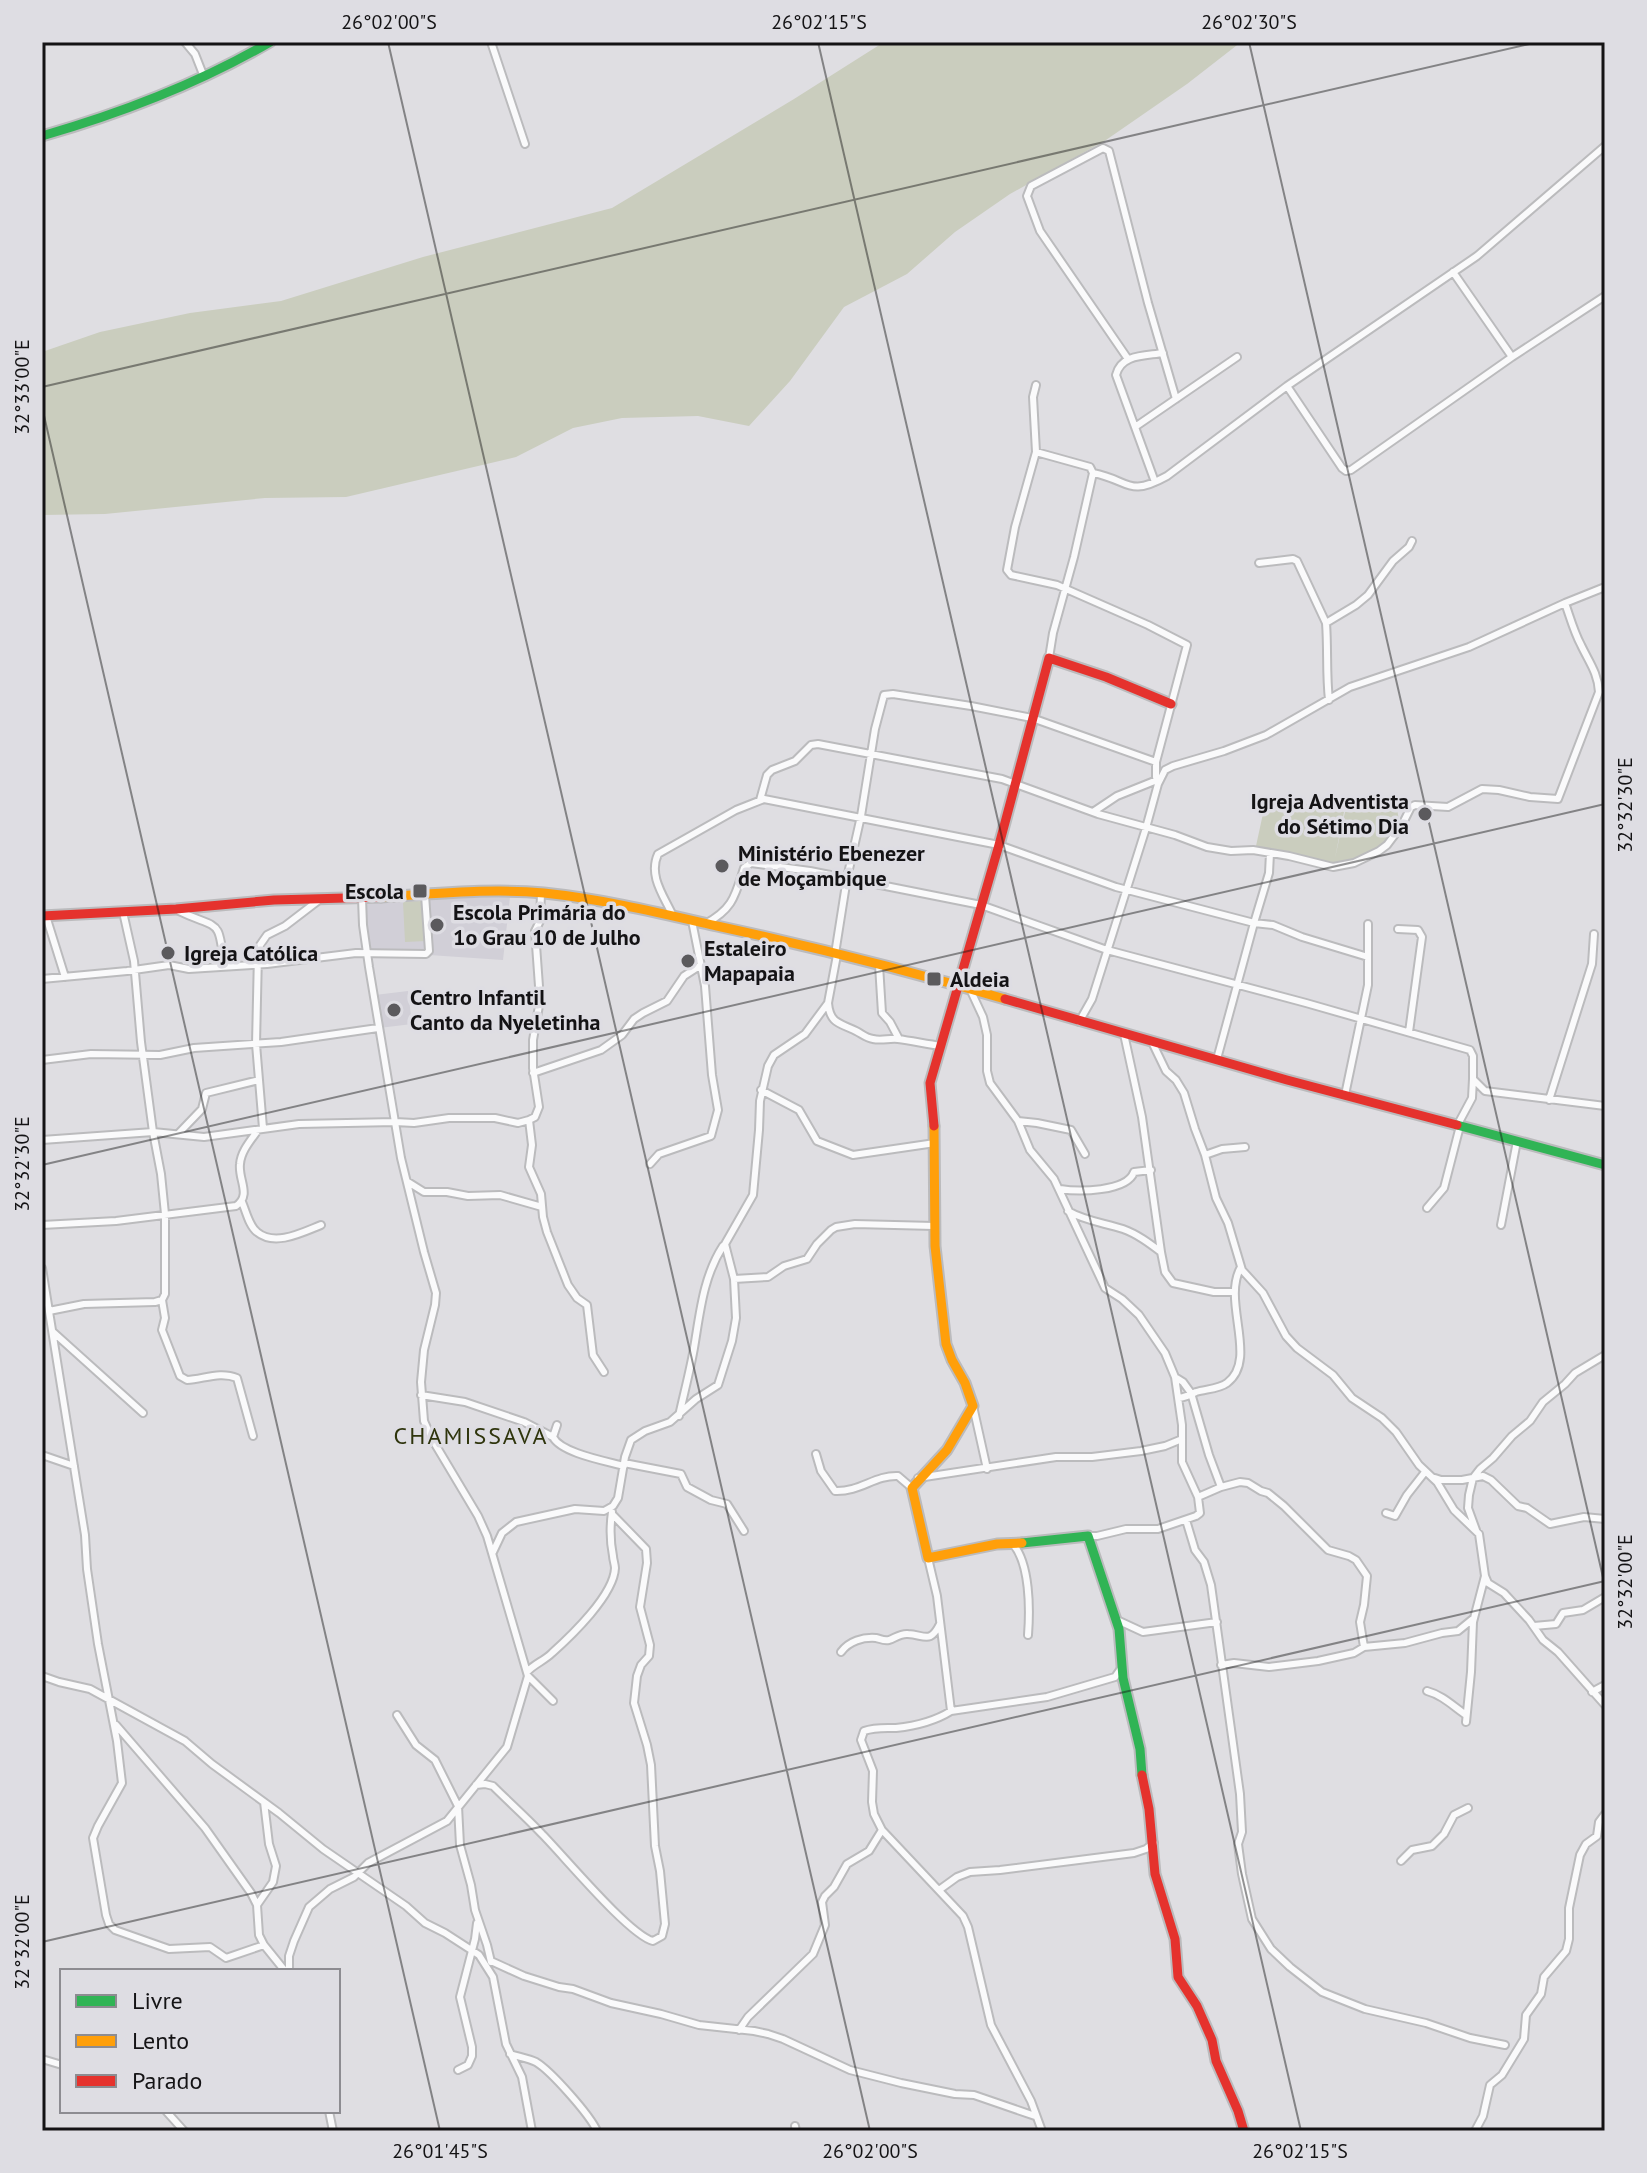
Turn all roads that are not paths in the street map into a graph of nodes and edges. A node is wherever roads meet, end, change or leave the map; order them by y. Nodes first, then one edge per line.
1 (185, 42) edge
2 (270, 42) edge
3 (491, 42) edge
4 (205, 78) junction
5 (42, 136) edge
6 (525, 144) dead end
7 (1605, 146) edge
8 (1453, 272) junction
9 (1605, 296) edge
10 (1163, 353) junction
11 (1237, 357) dead end
12 (1512, 357) junction
13 (1128, 359) junction
14 (1036, 385) dead end
15 (1287, 386) junction
16 (1176, 399) junction
17 (1135, 427) junction
18 (1036, 452) junction
19 (1093, 473) junction
20 (1155, 482) junction
21 (1412, 541) dead end
22 (1259, 563) dead end
23 (1605, 587) edge
24 (1065, 589) junction
25 (1565, 603) junction
26 (1326, 623) junction
27 (1049, 658) junction
28 (1329, 700) junction
29 (1171, 704) junction
30 (1032, 718) junction
31 (873, 755) junction
32 (1156, 762) junction
33 (1016, 782) junction
34 (1157, 782) junction
35 (760, 800) junction
36 (1093, 812) junction
37 (861, 816) junction
38 (1146, 828) junction
39 (999, 845) junction
40 (1270, 853) junction
41 (847, 878) junction
42 (1125, 889) junction
43 (541, 893) junction
44 (425, 895) junction
45 (362, 898) junction
46 (319, 900) junction
47 (981, 905) junction
48 (176, 909) junction
49 (123, 912) junction
50 (44, 916) edge
51 (673, 916) junction
52 (692, 921) junction
53 (1254, 923) junction
54 (705, 924) junction
55 (1368, 924) dead end
56 (1398, 929) dead end
57 (1594, 934) dead end
58 (1107, 950) junction
59 (367, 953) junction
60 (836, 954) junction
61 (1368, 957) junction
62 (224, 965) junction
63 (256, 965) junction
64 (701, 965) junction
65 (879, 965) junction
66 (135, 970) junction
67 (65, 977) junction
68 (42, 979) edge
69 (958, 985) junction
70 (1238, 986) junction
71 (970, 989) junction
72 (828, 1003) junction
73 (1361, 1019) junction
74 (1079, 1022) junction
75 (378, 1028) junction
76 (1409, 1032) junction
77 (1124, 1034) junction
78 (899, 1039) junction
79 (1152, 1042) junction
80 (256, 1044) junction
81 (942, 1046) junction
82 (144, 1055) junction
83 (1217, 1059) junction
84 (42, 1060) edge
85 (533, 1073) junction
86 (1473, 1079) junction
87 (259, 1080) junction
88 (761, 1090) junction
89 (1485, 1091) junction
90 (1345, 1095) junction
91 (1472, 1098) junction
92 (1549, 1100) junction
93 (1605, 1106) edge
94 (529, 1120) junction
95 (1018, 1121) junction
96 (395, 1122) junction
97 (1458, 1126) junction
98 (261, 1129) junction
99 (153, 1132) junction
100 (179, 1133) junction
101 (42, 1140) edge
102 (1517, 1141) junction
103 (935, 1143) junction
104 (1245, 1147) dead end
105 (1085, 1154) dead end
106 (1205, 1155) junction
107 (650, 1164) dead end
108 (1605, 1165) edge
109 (1151, 1170) junction
110 (408, 1182) junction
111 (1060, 1189) junction
112 (242, 1202) junction
113 (542, 1207) junction
114 (1427, 1208) dead end
115 (1068, 1211) junction
116 (165, 1214) junction
117 (42, 1225) edge
118 (321, 1225) dead end
119 (1501, 1225) dead end
120 (934, 1226) junction
121 (725, 1244) junction
122 (1161, 1252) junction
123 (1241, 1267) junction
124 (42, 1268) edge
125 (734, 1279) junction
126 (1234, 1292) junction
127 (162, 1300) junction
128 (49, 1311) junction
129 (53, 1332) junction
130 (1605, 1355) edge
131 (604, 1372) dead end
132 (1175, 1377) junction
133 (421, 1395) junction
134 (1191, 1395) junction
135 (1179, 1398) junction
136 (973, 1406) junction
137 (143, 1413) dead end
138 (679, 1416) junction
139 (557, 1425) dead end
140 (253, 1436) dead end
141 (553, 1437) junction
142 (1182, 1439) junction
143 (816, 1454) dead end
144 (42, 1455) edge
145 (624, 1464) junction
146 (74, 1466) junction
147 (987, 1469) junction
148 (1425, 1472) junction
149 (1432, 1477) junction
150 (918, 1478) junction
151 (1473, 1478) junction
152 (1221, 1487) junction
153 (912, 1488) junction
154 (1198, 1497) junction
155 (612, 1510) junction
156 (1386, 1513) dead end
157 (1605, 1519) edge
158 (1186, 1520) junction
159 (1476, 1530) junction
160 (744, 1531) dead end
161 (1088, 1536) junction
162 (1013, 1544) junction
163 (492, 1555) junction
164 (928, 1558) junction
165 (1485, 1576) junction
166 (1605, 1597) edge
167 (1474, 1618) junction
168 (1117, 1620) junction
169 (1217, 1622) junction
170 (940, 1624) junction
171 (1534, 1626) junction
172 (1028, 1635) dead end
173 (1364, 1647) junction
174 (841, 1652) dead end
175 (1121, 1665) junction
176 (1221, 1665) junction
177 (528, 1674) junction
178 (42, 1676) edge
179 (1605, 1685) edge
180 (1427, 1691) dead end
181 (1592, 1692) junction
182 (108, 1698) junction
183 (553, 1701) dead end
184 (1605, 1705) edge
185 (951, 1711) junction
186 (397, 1715) dead end
187 (112, 1719) junction
188 (476, 1785) junction
189 (264, 1802) junction
190 (458, 1806) junction
191 (1468, 1808) dead end
192 (1605, 1814) edge
193 (882, 1830) junction
194 (1154, 1843) junction
195 (1401, 1861) dead end
196 (358, 1873) junction
197 (939, 1890) junction
198 (257, 1905) junction
199 (478, 1920) junction
200 (264, 1945) junction
201 (473, 1950) junction
202 (491, 1961) junction
203 (285, 1969) edge
204 (287, 1969) edge
205 (493, 1977) junction
206 (739, 2030) junction
207 (1505, 2045) dead end
208 (510, 2054) junction
209 (458, 2070) dead end
210 (168, 2113) edge
211 (1035, 2116) junction
212 (184, 2131) edge
213 (532, 2131) edge
214 (597, 2131) edge
215 (1042, 2131) edge
216 (1244, 2131) edge
217 (1475, 2131) edge

1 - 4 street
2 - 4 main road
3 - 6 street
4 - 5 main road
7 - 8 street
8 - 12 street
8 - 15 street
9 - 12 street
10 - 13 street
10 - 13 street
10 - 16 street
11 - 16 street
12 - 15 street
13 - 17 street
14 - 18 street
15 - 20 street
16 - 17 street
17 - 20 street
18 - 19 street
18 - 24 street
19 - 20 street
19 - 24 street
21 - 26 street
22 - 26 street
23 - 25 street
24 - 27 street
24 - 29 street
25 - 28 street
25 - 40 street
26 - 28 street
27 - 29 main road
27 - 30 main road
28 - 34 street
29 - 32 street
30 - 31 street
30 - 32 street
30 - 33 main road
31 - 33 street
31 - 35 street
31 - 37 street
32 - 34 street
33 - 36 street
33 - 39 main road
34 - 36 street
34 - 38 street
35 - 37 street
35 - 51 street
36 - 38 street
37 - 39 street
37 - 41 street
38 - 40 street
38 - 42 street
39 - 42 street
39 - 47 main road
40 - 53 street
41 - 47 street
41 - 54 street
41 - 60 street
42 - 53 street
42 - 58 street
43 - 44 main road
43 - 51 main road
43 - 85 street
44 - 45 main road
44 - 59 street
45 - 46 main road
45 - 59 street
46 - 48 main road
46 - 63 street
47 - 58 street
47 - 69 main road
48 - 49 main road
48 - 62 street
49 - 50 main road
49 - 66 street
50 - 67 street
51 - 52 main road
52 - 54 main road
52 - 64 street
53 - 61 street
53 - 70 street
54 - 60 main road
55 - 61 street
56 - 76 street
57 - 92 street
58 - 70 street
58 - 74 street
59 - 63 street
59 - 75 street
60 - 65 main road
60 - 72 street
61 - 73 street
62 - 63 street
62 - 66 street
63 - 80 street
64 - 85 street
64 - 107 street
65 - 69 main road
65 - 78 street
66 - 67 street
66 - 82 street
67 - 68 street
69 - 71 main road
69 - 81 main road
70 - 73 street
70 - 83 street
71 - 74 main road
71 - 95 street
72 - 78 street
72 - 88 street
73 - 76 street
73 - 90 street
74 - 77 main road
75 - 80 street
75 - 96 street
76 - 86 street
77 - 79 main road
77 - 109 street
78 - 81 street
79 - 83 main road
79 - 106 street
80 - 82 street
80 - 87 street
81 - 103 main road
82 - 84 street
82 - 99 street
83 - 90 main road
85 - 94 street
86 - 89 street
86 - 91 street
87 - 98 street
87 - 100 street
88 - 103 street
88 - 121 street
89 - 91 street
89 - 92 street
90 - 97 main road
91 - 97 street
92 - 93 street
94 - 96 street
94 - 113 street
95 - 105 street
95 - 111 street
96 - 98 street
96 - 110 street
97 - 102 main road
97 - 114 street
98 - 100 street
98 - 112 street
99 - 100 street
99 - 101 street
99 - 116 street
102 - 108 main road
102 - 119 street
103 - 120 main road
104 - 106 street
106 - 123 street
109 - 111 street
109 - 122 street
110 - 113 street
110 - 133 street
111 - 115 street
112 - 116 street
112 - 118 street
113 - 131 street
115 - 122 street
115 - 132 street
116 - 117 street
116 - 127 street
120 - 125 street
120 - 136 main road
121 - 125 street
121 - 138 street
122 - 126 street
123 - 126 street
123 - 148 street
124 - 128 street
125 - 138 street
126 - 134 street
127 - 128 street
127 - 140 street
128 - 129 street
129 - 137 street
129 - 146 street
130 - 151 street
132 - 134 street
132 - 135 street
133 - 141 street
133 - 163 street
134 - 135 street
134 - 152 street
135 - 142 street
136 - 147 street
136 - 150 main road
138 - 145 street
139 - 141 street
141 - 145 street
142 - 147 street
142 - 154 street
143 - 153 street
144 - 146 street
145 - 155 street
145 - 160 street
146 - 182 street
147 - 150 street
148 - 149 street
148 - 156 street
149 - 151 street
149 - 159 street
150 - 153 main road
151 - 157 street
151 - 159 street
152 - 154 street
152 - 173 street
153 - 164 main road
154 - 158 street
155 - 163 street
155 - 177 street
155 - 188 street
158 - 161 street
158 - 169 street
159 - 165 street
161 - 162 main road
161 - 168 main road
162 - 164 main road
162 - 172 street
163 - 177 street
164 - 170 street
165 - 167 street
165 - 171 street
166 - 171 street
167 - 173 street
167 - 180 street
168 - 169 street
168 - 175 main road
169 - 176 street
170 - 174 street
170 - 185 street
171 - 181 street
173 - 176 street
175 - 185 street
175 - 194 main road
176 - 207 street
177 - 183 street
177 - 188 street
178 - 182 street
179 - 181 street
181 - 184 street
182 - 187 street
182 - 189 street
185 - 193 street
186 - 190 street
187 - 198 street
187 - 200 street
188 - 190 street
189 - 196 street
189 - 198 street
190 - 196 street
190 - 199 street
191 - 195 street
192 - 217 street
193 - 197 street
193 - 206 street
194 - 197 street
194 - 216 main road
196 - 201 street
196 - 204 street
197 - 211 street
198 - 200 street
199 - 201 street
199 - 202 street
200 - 203 street
201 - 205 street
201 - 209 street
202 - 205 street
202 - 206 street
205 - 208 street
206 - 211 street
208 - 213 street
208 - 214 street
210 - 212 street
211 - 215 street

